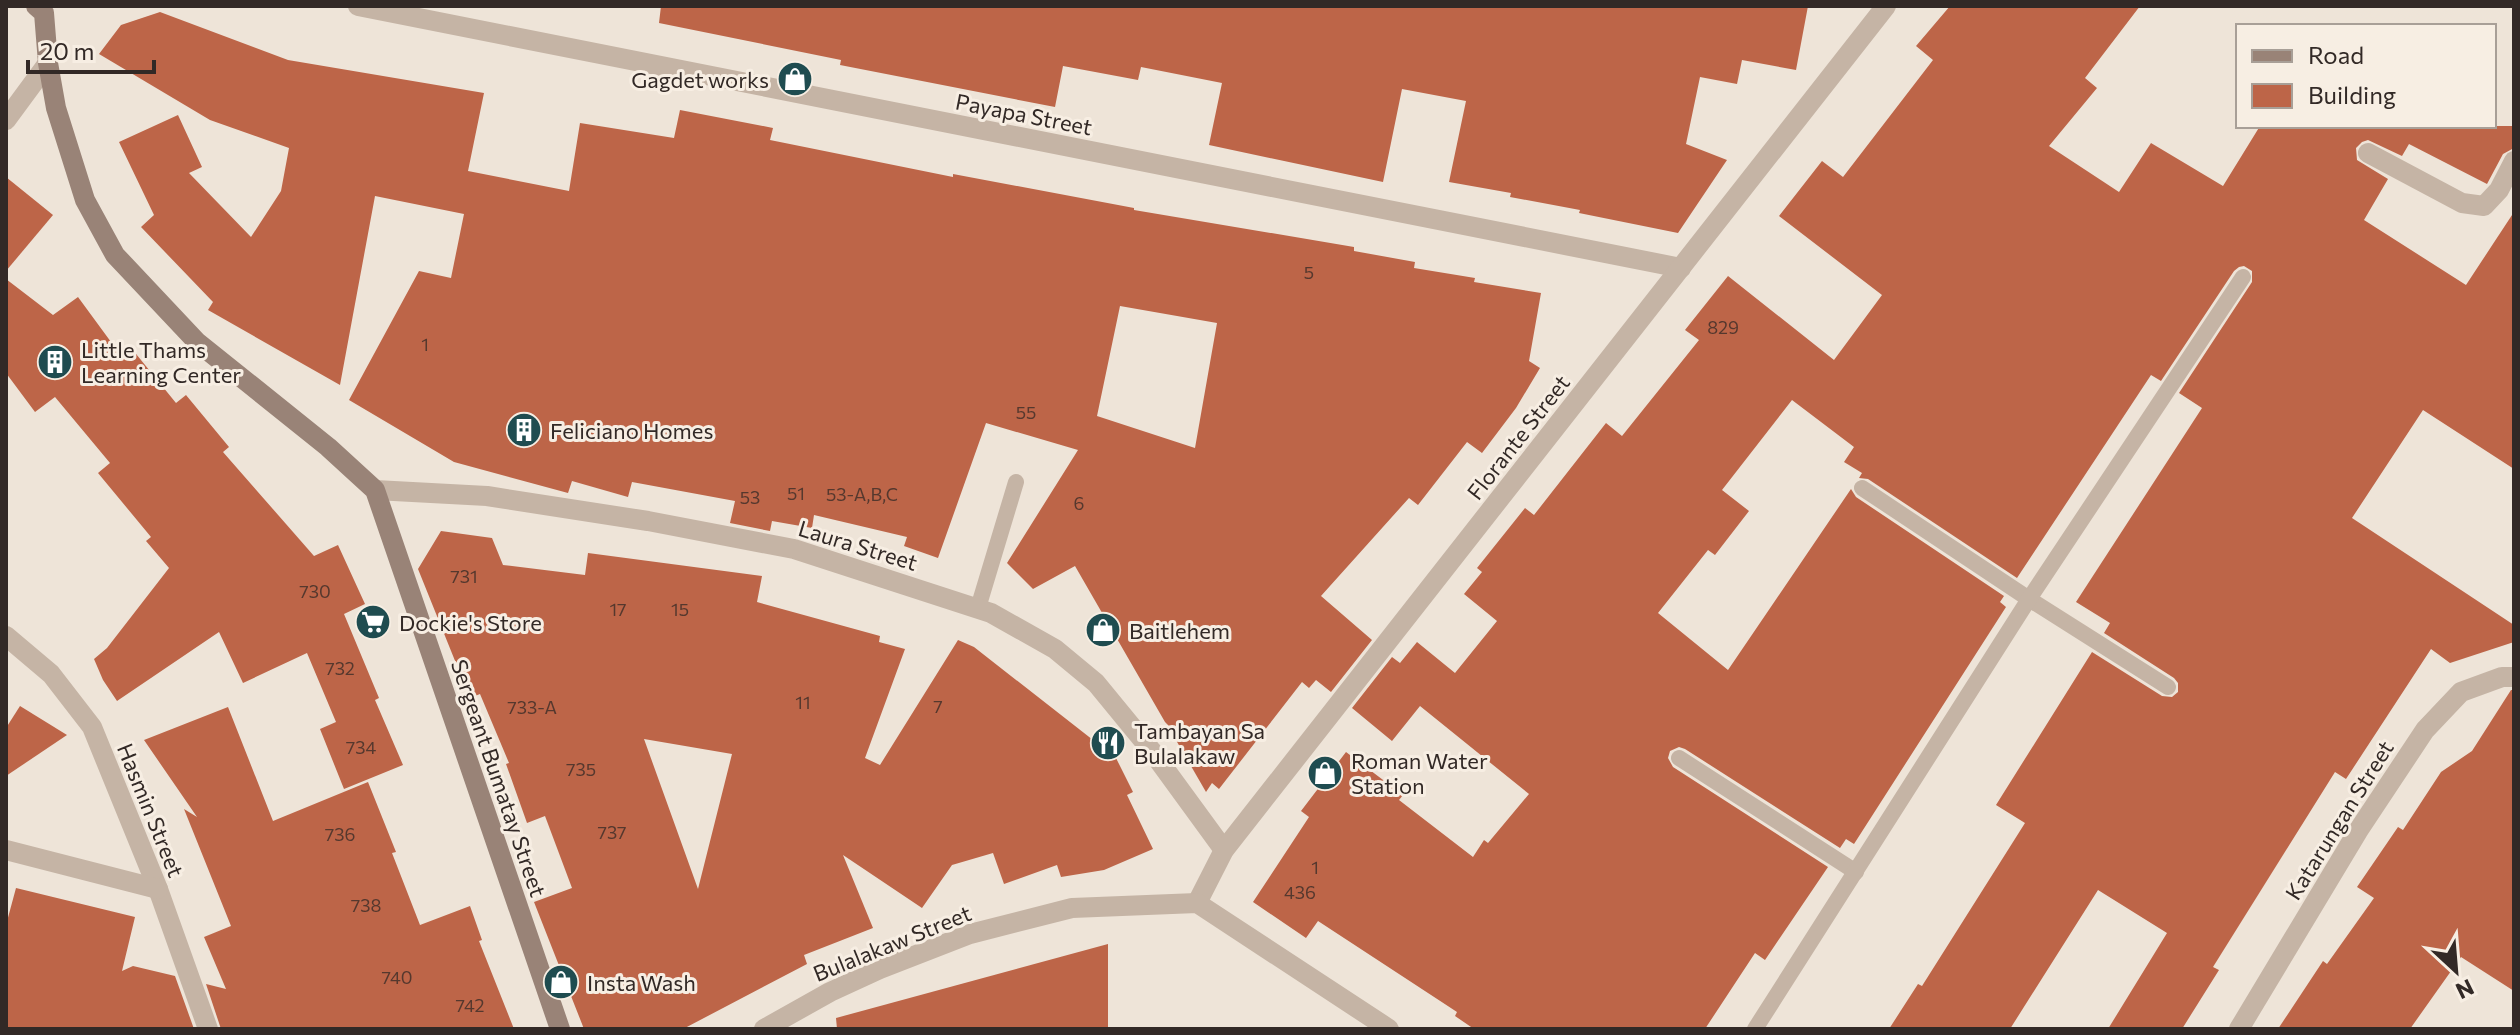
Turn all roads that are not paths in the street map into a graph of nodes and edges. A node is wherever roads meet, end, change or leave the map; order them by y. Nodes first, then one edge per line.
1 (358, 6) edge
2 (1886, 6) edge
3 (46, 8) edge
4 (48, 63) junction
5 (6, 120) edge
6 (2368, 153) dead end
7 (2514, 161) edge
8 (1681, 268) junction
9 (2243, 277) dead end
10 (1016, 482) dead end
11 (1862, 488) dead end
12 (375, 490) junction
13 (2029, 599) junction
14 (978, 608) junction
15 (6, 636) edge
16 (2514, 677) edge
17 (2168, 687) dead end
18 (1679, 758) dead end
19 (6, 850) edge
20 (1224, 850) junction
21 (1856, 872) junction
22 (158, 889) junction
23 (1197, 903) junction
24 (208, 1029) edge
25 (560, 1029) edge
26 (764, 1029) edge
27 (1389, 1029) edge
28 (1755, 1029) edge
29 (2239, 1029) edge

1 - 8 street, Payapa Street
2 - 8 street, Florante Street
3 - 4 street, Sergeant Bumatay Street
4 - 5 street
4 - 12 street, Sergeant Bumatay Street
6 - 7 street
8 - 20 street, Florante Street
9 - 13 lane
10 - 14 lane
11 - 13 lane
12 - 14 street, Laura Street
12 - 25 street, Sergeant Bumatay Street
13 - 17 lane
13 - 21 lane
14 - 20 street, Laura Street
15 - 22 street, Hasmin Street
16 - 29 street, Katarungan Street
18 - 21 lane
19 - 22 street
20 - 23 street, Florante Street
21 - 28 lane
22 - 24 street, Hasmin Street
23 - 26 street, Bulalakaw Street
23 - 27 street

